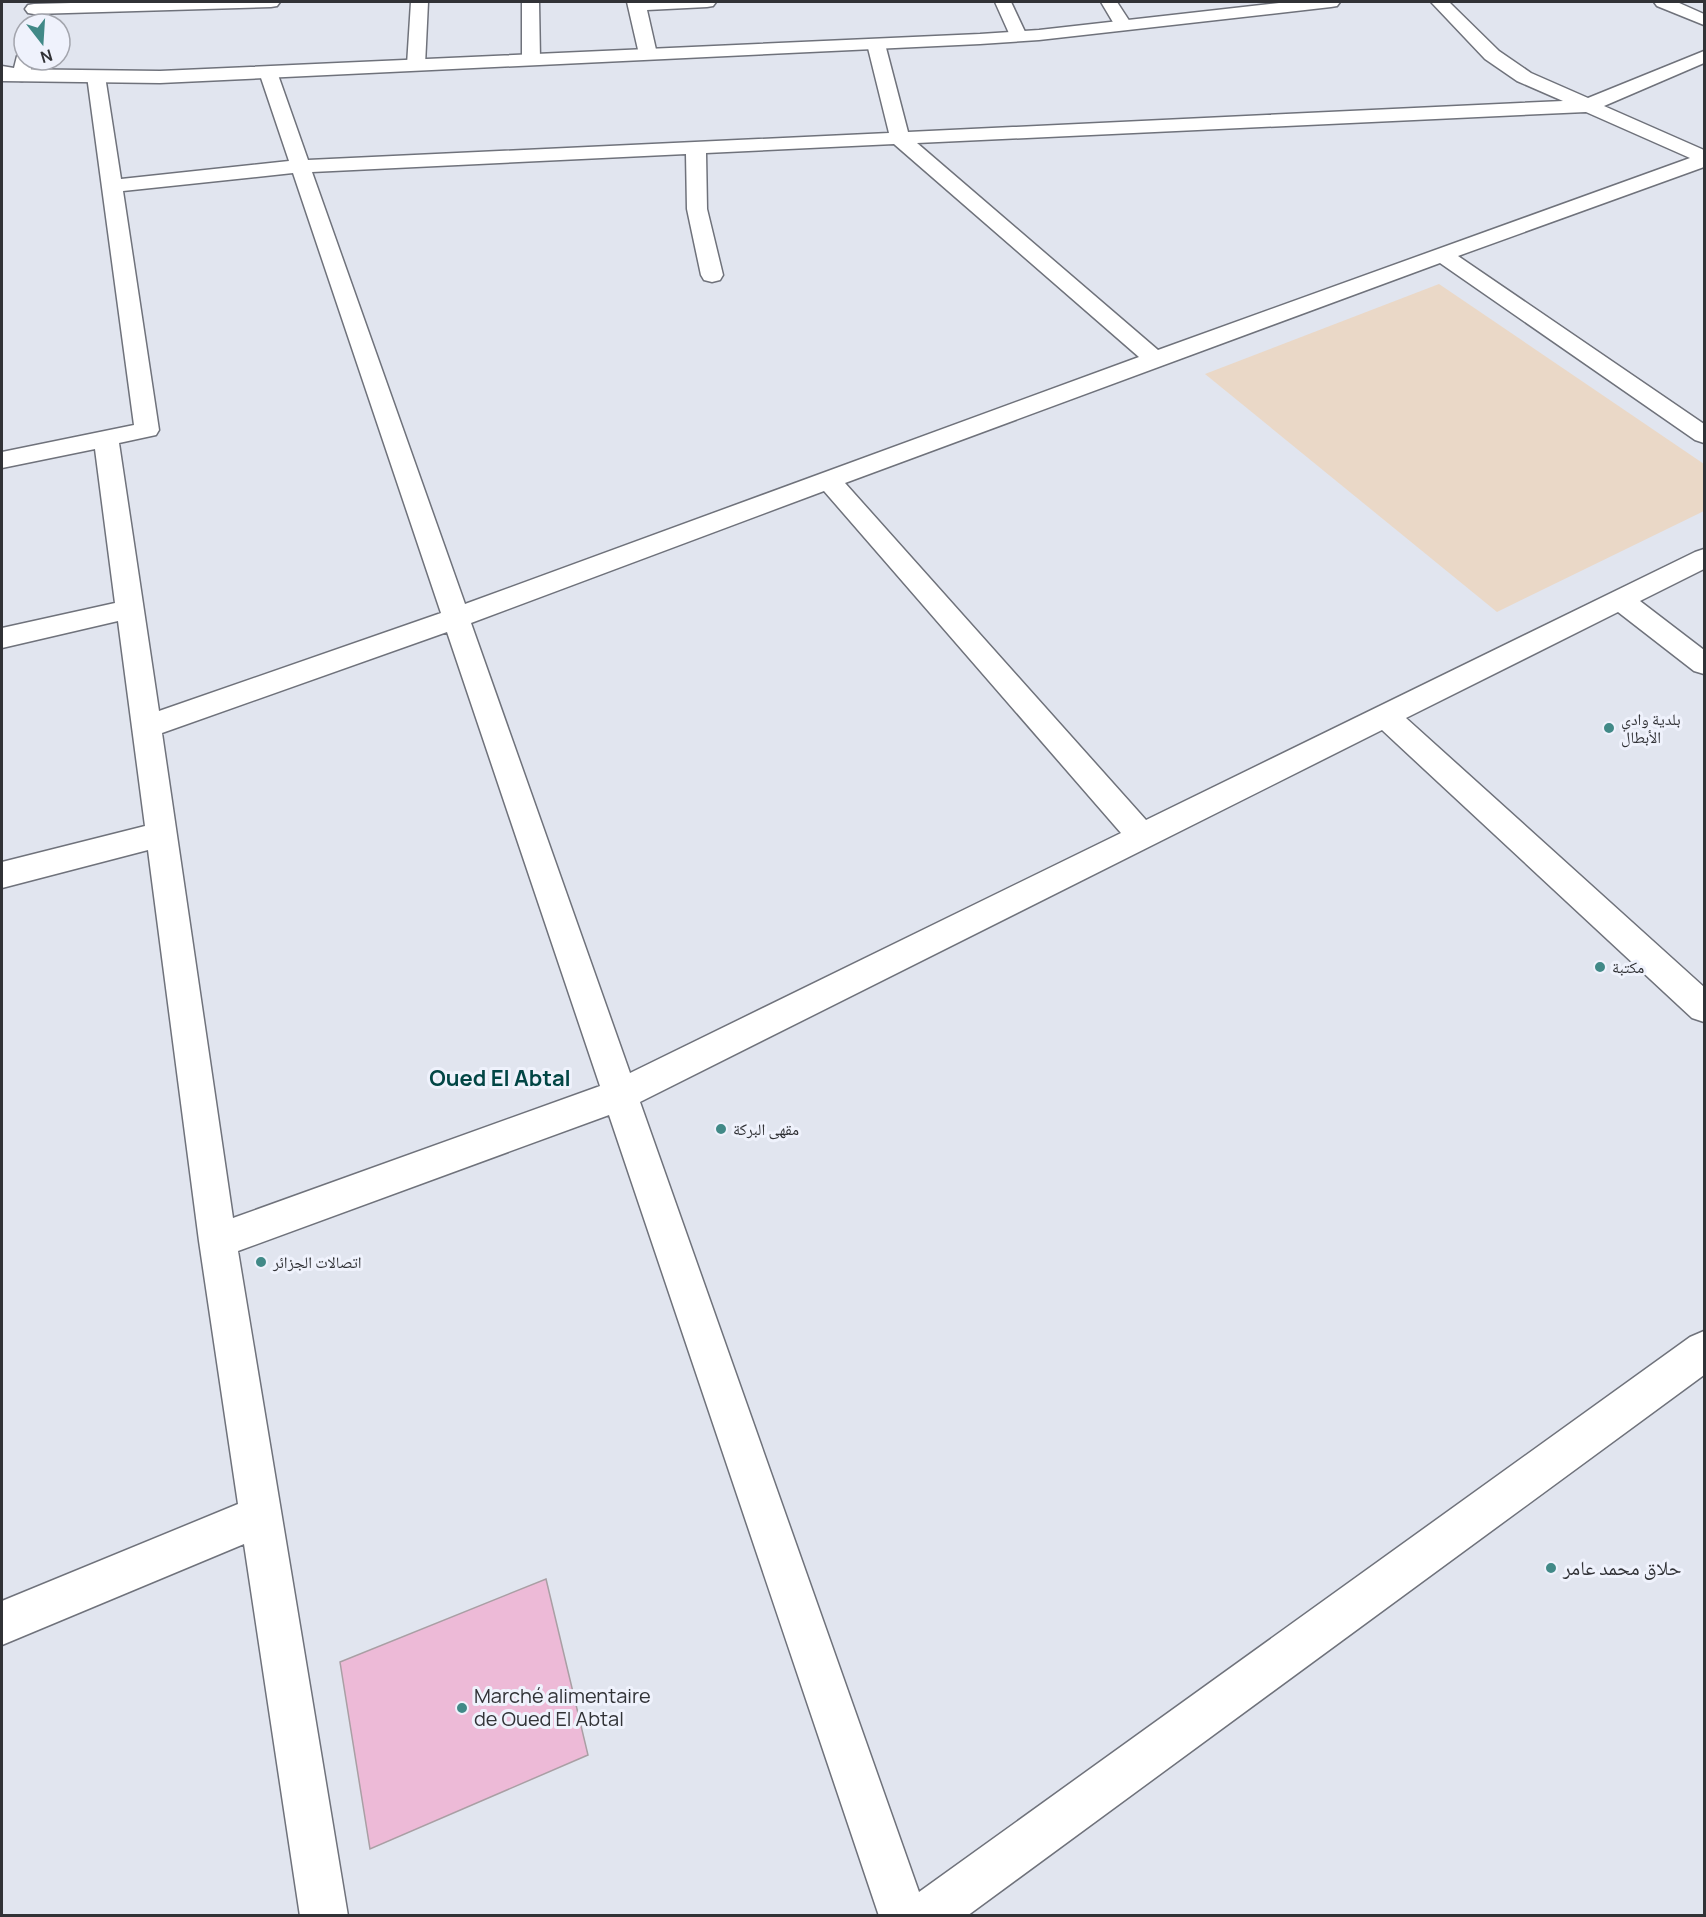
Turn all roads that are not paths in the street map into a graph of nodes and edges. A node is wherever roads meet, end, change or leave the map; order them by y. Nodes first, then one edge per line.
1 (271, 2) edge
2 (418, 2) edge
3 (530, 2) edge
4 (707, 2) edge
5 (1003, 2) edge
6 (1109, 2) edge
7 (1331, 2) edge
8 (1440, 2) edge
9 (1663, 2) edge
10 (636, 3) edge
11 (34, 12) edge
12 (1704, 20) edge
13 (1123, 25) junction
14 (1018, 36) junction
15 (876, 44) junction
16 (648, 54) junction
17 (1704, 57) edge
18 (531, 60) junction
19 (416, 65) junction
20 (64, 72) edge
21 (268, 72) junction
22 (96, 76) junction
23 (1587, 106) junction
24 (900, 139) junction
25 (696, 148) junction
26 (1704, 159) edge
27 (300, 166) junction
28 (112, 186) junction
29 (1442, 255) junction
30 (712, 275) dead end
31 (1155, 358) junction
32 (1704, 435) edge
33 (106, 438) junction
34 (2, 460) edge
35 (828, 480) junction
36 (1704, 558) edge
37 (1620, 600) junction
38 (129, 609) junction
39 (456, 618) junction
40 (2, 638) edge
41 (1704, 664) edge
42 (1385, 716) junction
43 (146, 727) junction
44 (161, 834) junction
45 (1142, 836) junction
46 (2, 875) edge
47 (1704, 1008) edge
48 (620, 1095) junction
49 (218, 1241) junction
50 (1704, 1351) edge
51 (261, 1516) junction
52 (2, 1623) edge
53 (324, 1916) edge
54 (903, 1916) edge
55 (926, 1916) edge

1 - 11 street
2 - 19 street
3 - 18 street
4 - 10 street
5 - 14 street
6 - 13 street
7 - 13 street
8 - 23 street
9 - 12 street
10 - 16 street
13 - 14 street
14 - 15 street
15 - 16 street
15 - 24 street
16 - 18 street
17 - 23 street
18 - 19 street
19 - 21 street
20 - 22 street
21 - 22 street
21 - 27 street
22 - 28 street
23 - 24 street
23 - 26 street
24 - 25 street
24 - 31 street
25 - 27 street
25 - 30 street
26 - 29 street
27 - 28 street
27 - 39 street
28 - 33 street
29 - 31 street
29 - 32 street
31 - 35 street
33 - 34 street
33 - 38 street
35 - 39 street
35 - 45 street
36 - 37 street
37 - 41 street
37 - 42 street
38 - 40 street
38 - 43 street
39 - 43 street
39 - 48 street
42 - 45 street
42 - 47 street
43 - 44 street
44 - 46 street
44 - 49 street
45 - 48 street
48 - 49 street
48 - 54 street
49 - 51 street
50 - 55 street
51 - 52 street
51 - 53 street

